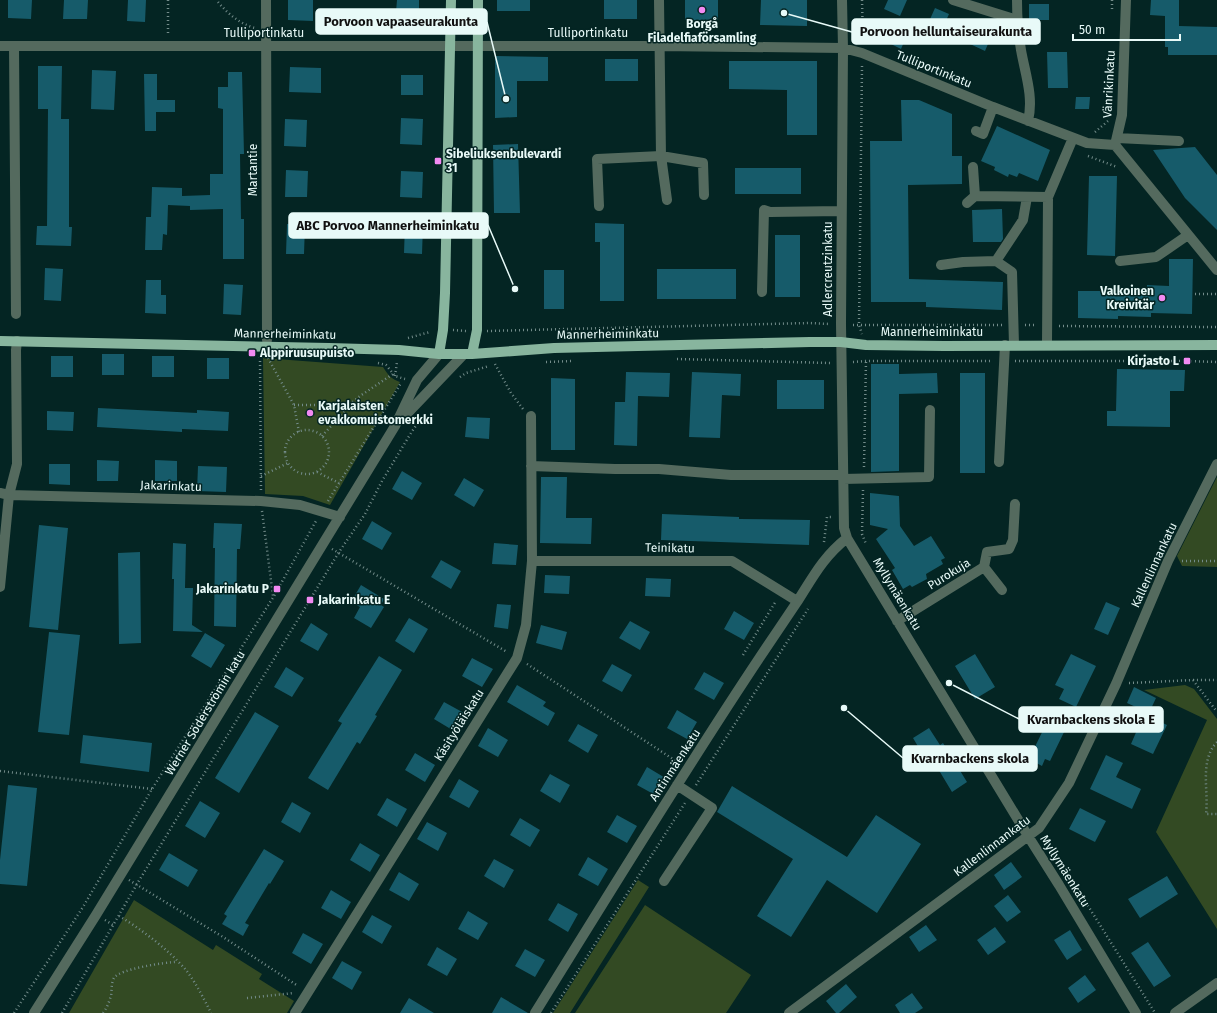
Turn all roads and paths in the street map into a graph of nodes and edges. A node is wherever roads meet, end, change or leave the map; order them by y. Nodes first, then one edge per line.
1 (168, 0) edge
2 (266, 0) edge
3 (451, 0) edge
4 (478, 0) edge
5 (659, 0) edge
6 (842, 0) edge
7 (862, 0) edge
8 (953, 0) edge
9 (1017, 0) edge
10 (1126, 0) edge
11 (218, 2) dead end
12 (1017, 20) junction
13 (266, 28) junction
14 (0, 46) edge
15 (14, 46) junction
16 (168, 46) junction
17 (266, 46) junction
18 (659, 46) junction
19 (451, 47) junction
20 (478, 47) junction
21 (843, 48) junction
22 (862, 53) junction
23 (993, 107) junction
24 (1028, 121) junction
25 (976, 131) dead end
26 (1073, 138) junction
27 (1179, 140) dead end
28 (1116, 141) junction
29 (661, 156) junction
30 (973, 167) dead end
31 (704, 195) dead end
32 (1027, 197) junction
33 (1048, 197) junction
34 (667, 200) dead end
35 (599, 206) dead end
36 (841, 210) junction
37 (1188, 235) junction
38 (1120, 260) dead end
39 (996, 261) junction
40 (941, 265) dead end
41 (1217, 270) edge
42 (762, 292) dead end
43 (1195, 294) dead end
44 (1217, 294) edge
45 (16, 314) dead end
46 (489, 323) dead end
47 (841, 324) junction
48 (859, 325) junction
49 (1013, 325) junction
50 (1048, 326) junction
51 (1217, 327) edge
52 (443, 330) junction
53 (476, 330) junction
54 (489, 331) junction
55 (405, 339) dead end
56 (267, 340) dead end
57 (0, 341) edge
58 (17, 341) junction
59 (841, 342) junction
60 (866, 345) junction
61 (1009, 345) junction
62 (1048, 345) junction
63 (1217, 345) edge
64 (260, 353) dead end
65 (265, 353) dead end
66 (492, 353) junction
67 (439, 354) junction
68 (468, 354) junction
69 (393, 374) dead end
70 (403, 379) dead end
71 (294, 405) junction
72 (348, 406) junction
73 (930, 410) dead end
74 (423, 415) dead end
75 (531, 416) joint
76 (395, 426) junction
77 (299, 432) junction
78 (322, 436) junction
79 (999, 462) dead end
80 (288, 463) junction
81 (1217, 464) edge
82 (531, 466) junction
83 (317, 472) junction
84 (261, 476) junction
85 (843, 477) junction
86 (863, 479) junction
87 (339, 483) junction
88 (4, 494) edge
89 (261, 501) junction
90 (1015, 504) dead end
91 (322, 512) junction
92 (340, 517) junction
93 (862, 518) dead end
94 (847, 538) junction
95 (532, 561) junction
96 (1168, 561) junction
97 (1217, 562) edge
98 (984, 567) junction
99 (0, 587) edge
100 (1002, 590) dead end
101 (782, 591) junction
102 (274, 596) junction
103 (797, 601) junction
104 (810, 605) dead end
105 (897, 621) junction
106 (742, 655) dead end
107 (1193, 680) junction
108 (1217, 680) edge
109 (1116, 684) junction
110 (1217, 712) edge
111 (1217, 742) edge
112 (0, 771) edge
113 (677, 785) junction
114 (152, 789) junction
115 (690, 794) junction
116 (1217, 814) edge
117 (1028, 836) junction
118 (121, 875) junction
119 (664, 882) dead end
120 (137, 884) junction
121 (119, 916) junction
122 (177, 962) junction
123 (1217, 983) edge
124 (309, 992) junction
125 (247, 998) dead end
126 (14, 1013) edge
127 (34, 1013) edge
128 (62, 1013) edge
129 (103, 1013) edge
130 (211, 1013) edge
131 (296, 1013) edge
132 (535, 1013) edge
133 (551, 1013) edge
134 (789, 1013) edge
135 (1136, 1013) edge
136 (1175, 1013) edge

1 - 16 path
2 - 13 street, Martantie
3 - 19 main road
4 - 20 main road
5 - 18 street
6 - 21 street, Adlercreutzinkatu
7 - 22 path
8 - 12 street
9 - 12 street
10 - 28 street, Vänrikinkatu
11 - 13 path
12 - 24 street
13 - 17 street, Martantie
14 - 15 street, Tulliportinkatu
15 - 16 street, Tulliportinkatu
15 - 45 street
16 - 17 street, Tulliportinkatu
17 - 19 street, Tulliportinkatu
17 - 56 street, Martantie
18 - 20 street, Tulliportinkatu
18 - 21 street, Tulliportinkatu
18 - 29 street
19 - 20 street, Tulliportinkatu
19 - 52 main road
20 - 53 main road
21 - 22 street, Tulliportinkatu
21 - 36 street, Adlercreutzinkatu
22 - 23 street, Tulliportinkatu
22 - 48 path
23 - 24 street, Tulliportinkatu
23 - 25 street
24 - 26 street, Tulliportinkatu
26 - 28 street, Tulliportinkatu
26 - 33 street
27 - 28 street, Tulliportinkatu
28 - 37 street
29 - 31 street
29 - 34 street
29 - 35 street
30 - 32 street
32 - 33 street
32 - 39 street
33 - 50 street
36 - 42 street
36 - 47 street, Adlercreutzinkatu
37 - 38 street
37 - 41 street
39 - 40 street
39 - 49 street
43 - 44 path
46 - 54 path
47 - 48 path
47 - 54 path
47 - 59 street, Adlercreutzinkatu
48 - 49 path
48 - 60 path
49 - 50 path
49 - 61 street
50 - 51 path
50 - 62 street
52 - 53 path
52 - 55 path
52 - 67 main road
53 - 54 path
53 - 68 main road
54 - 66 path
57 - 58 main road, Mannerheiminkatu
58 - 67 main road, Mannerheiminkatu
58 - 88 street
59 - 60 main road, Mannerheiminkatu
59 - 66 main road, Mannerheiminkatu
59 - 85 street, Adlercreutzinkatu
60 - 61 main road, Mannerheiminkatu
60 - 86 path
61 - 62 main road, Mannerheiminkatu
61 - 79 street
62 - 63 main road, Mannerheiminkatu
64 - 84 path
65 - 71 path
66 - 68 main road, Mannerheiminkatu
66 - 75 path
67 - 68 main road, Mannerheiminkatu
67 - 76 street, Werner Söderströmin katu
68 - 76 street, Werner Söderströmin katu
69 - 72 path
70 - 87 path
71 - 72 path
71 - 77 path
72 - 78 path
73 - 86 street
74 - 120 path
75 - 82 street, Käsityöläiskatu
76 - 92 street, Werner Söderströmin katu
77 - 78 path
77 - 80 path
78 - 83 path
80 - 83 path
80 - 84 path
81 - 96 street, Kallenlinnankatu
82 - 85 street
82 - 95 street, Käsityöläiskatu
83 - 87 path
84 - 89 path
85 - 86 street
85 - 94 street, Adlercreutzinkatu
86 - 93 path
87 - 91 path
88 - 89 street, Jakarinkatu
88 - 99 street
89 - 91 street, Jakarinkatu
89 - 102 path
90 - 98 street, Purokuja
91 - 92 street, Jakarinkatu
91 - 102 path
92 - 118 street, Werner Söderströmin katu
94 - 103 street, Antinmäenkatu
94 - 105 street, Myllymäenkatu
95 - 101 street, Teinikatu
95 - 124 street, Käsityöläiskatu
96 - 97 path
96 - 109 street, Kallenlinnankatu
98 - 100 street
98 - 105 street, Purokuja
101 - 103 street, Teinikatu
101 - 106 path
102 - 114 path
103 - 113 street, Antinmäenkatu
104 - 115 path
105 - 117 street, Myllymäenkatu
107 - 108 path
107 - 109 path
107 - 110 path
109 - 117 street, Kallenlinnankatu
111 - 116 path
112 - 114 path
113 - 115 street
113 - 132 street, Antinmäenkatu
114 - 126 path
115 - 119 street
115 - 133 path
117 - 134 street, Kallenlinnankatu
117 - 135 street, Myllymäenkatu
118 - 120 path
118 - 127 street, Werner Söderströmin katu
120 - 121 path
120 - 124 path
121 - 122 path
121 - 128 path
122 - 129 path
122 - 130 path
123 - 136 street
124 - 125 path
124 - 131 street, Käsityöläiskatu

